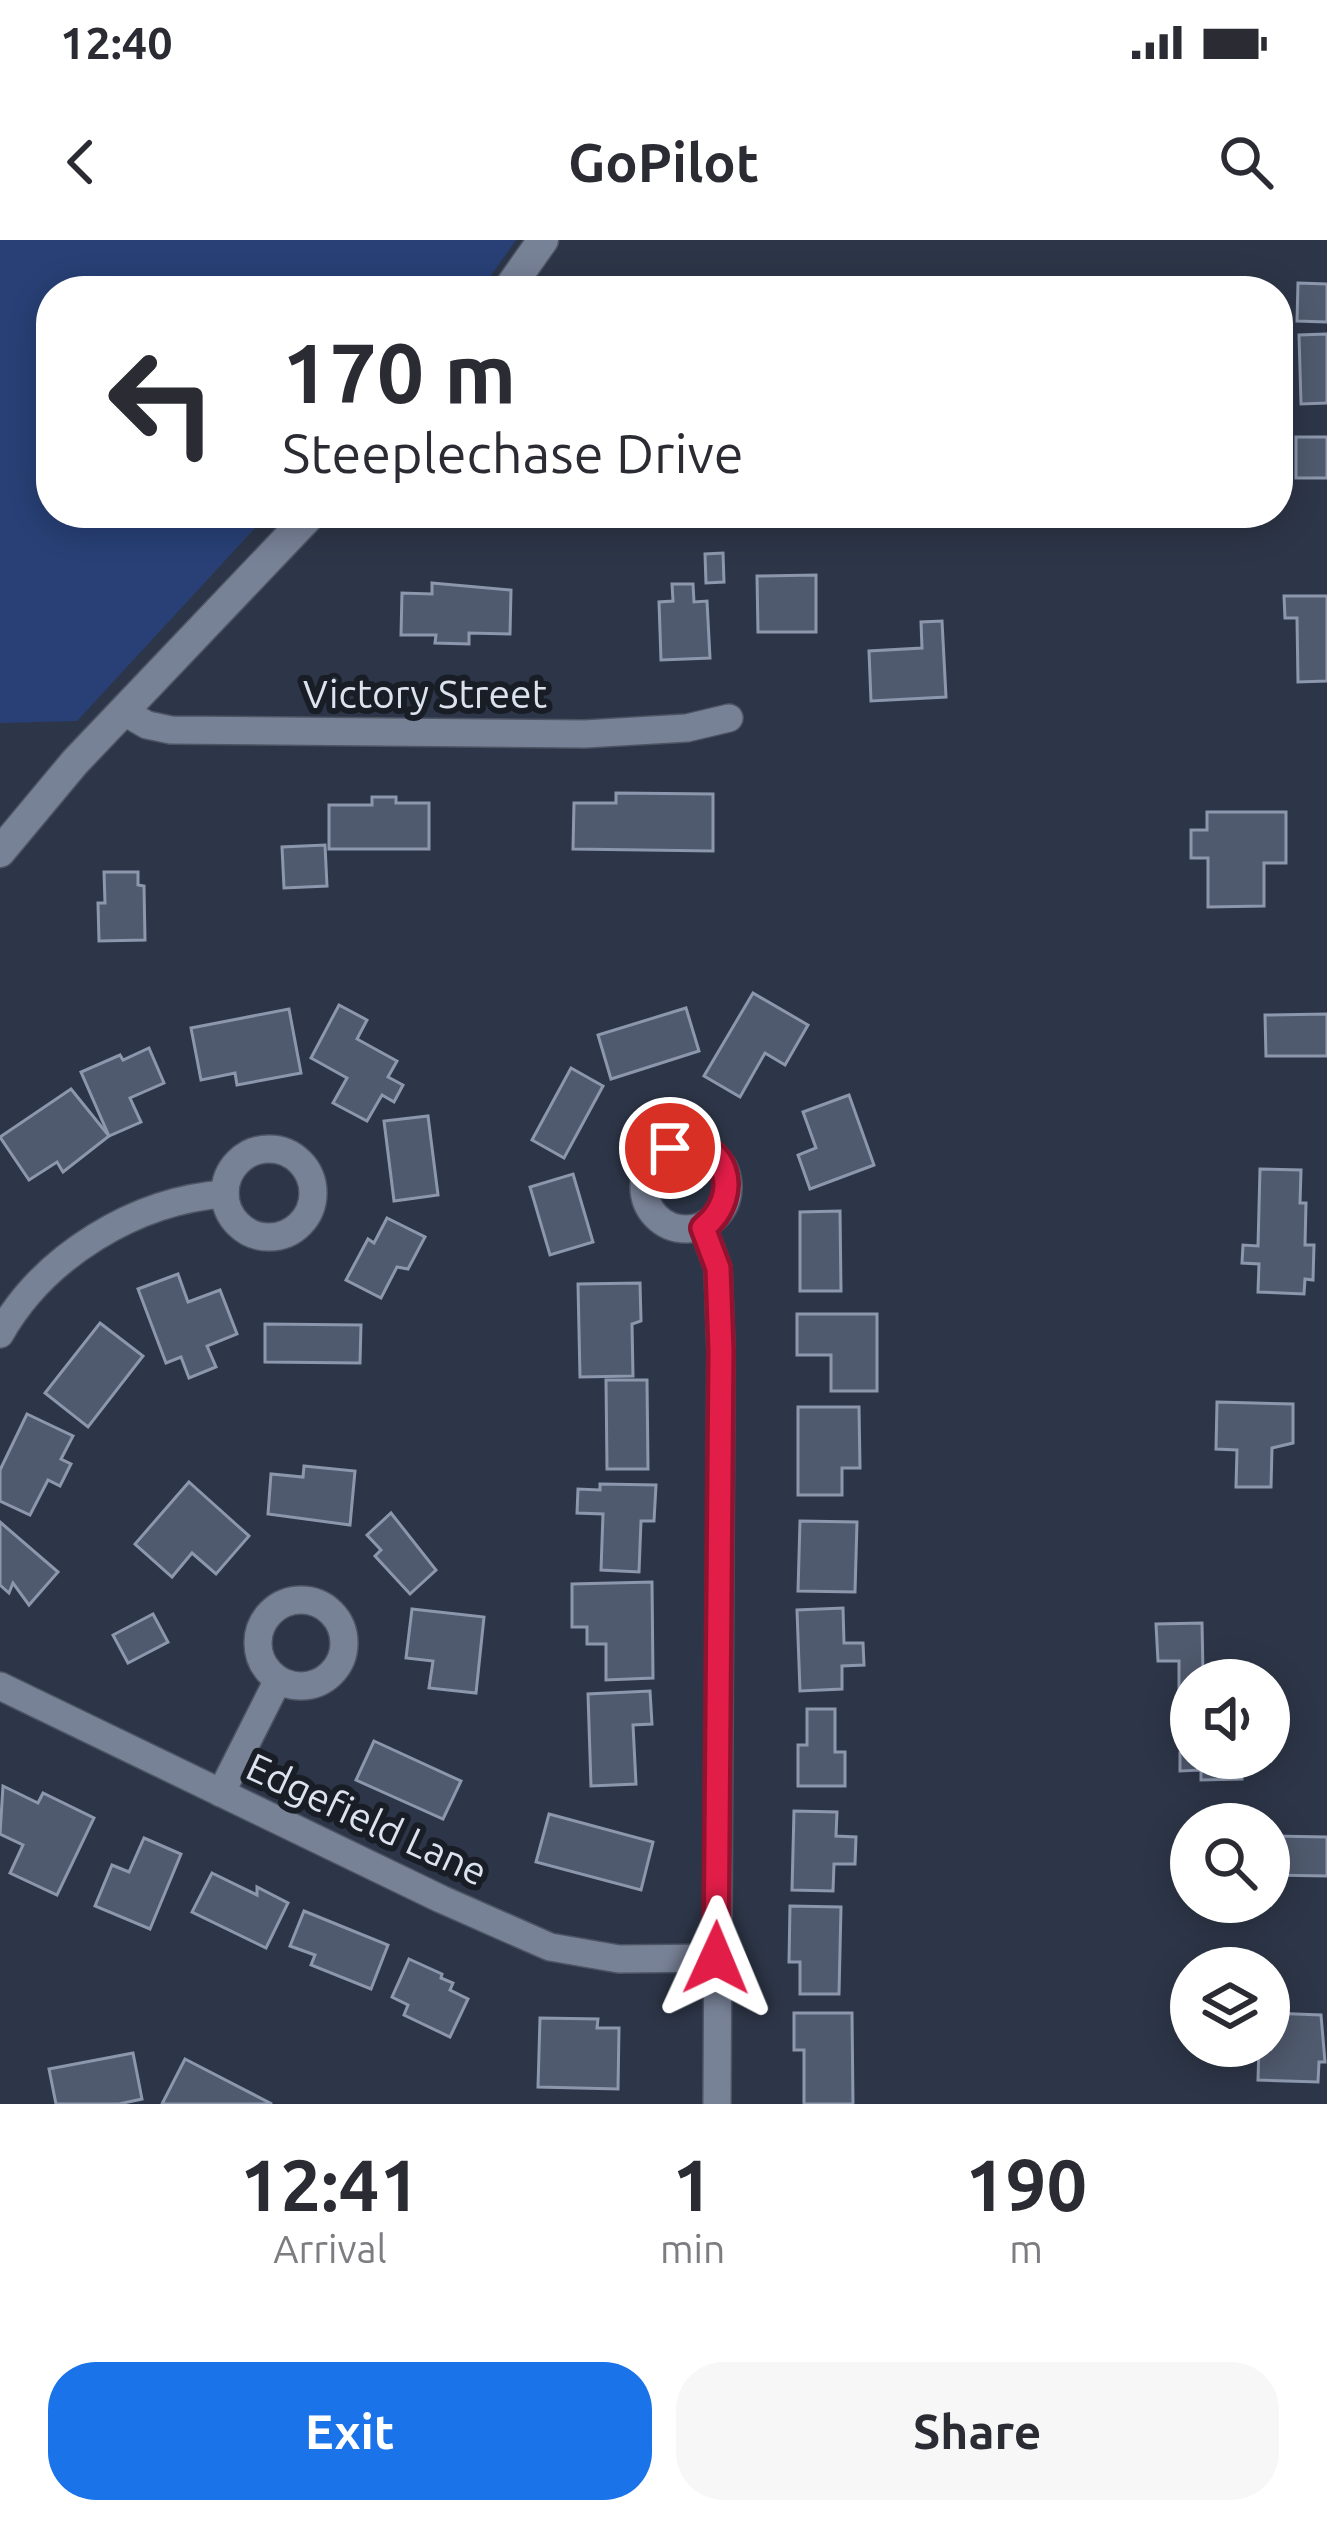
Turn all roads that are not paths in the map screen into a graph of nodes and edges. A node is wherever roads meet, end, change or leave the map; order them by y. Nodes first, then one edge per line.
1 (543, 240) edge
2 (518, 276) edge
3 (298, 528) edge
4 (123, 711) junction
5 (729, 718) dead end
6 (0, 852) edge
7 (225, 1194) dead end
8 (703, 1228) dead end
9 (0, 1334) edge
10 (278, 1682) dead end
11 (0, 1686) edge
12 (221, 1793) junction
13 (716, 1958) junction
14 (717, 2104) edge

1 - 2 street
3 - 4 street
4 - 5 street, Victory Street
4 - 6 street
7 - 9 street
8 - 13 street
10 - 12 street
11 - 12 street, Edgefield Lane
12 - 13 street, Edgefield Lane
13 - 14 street

